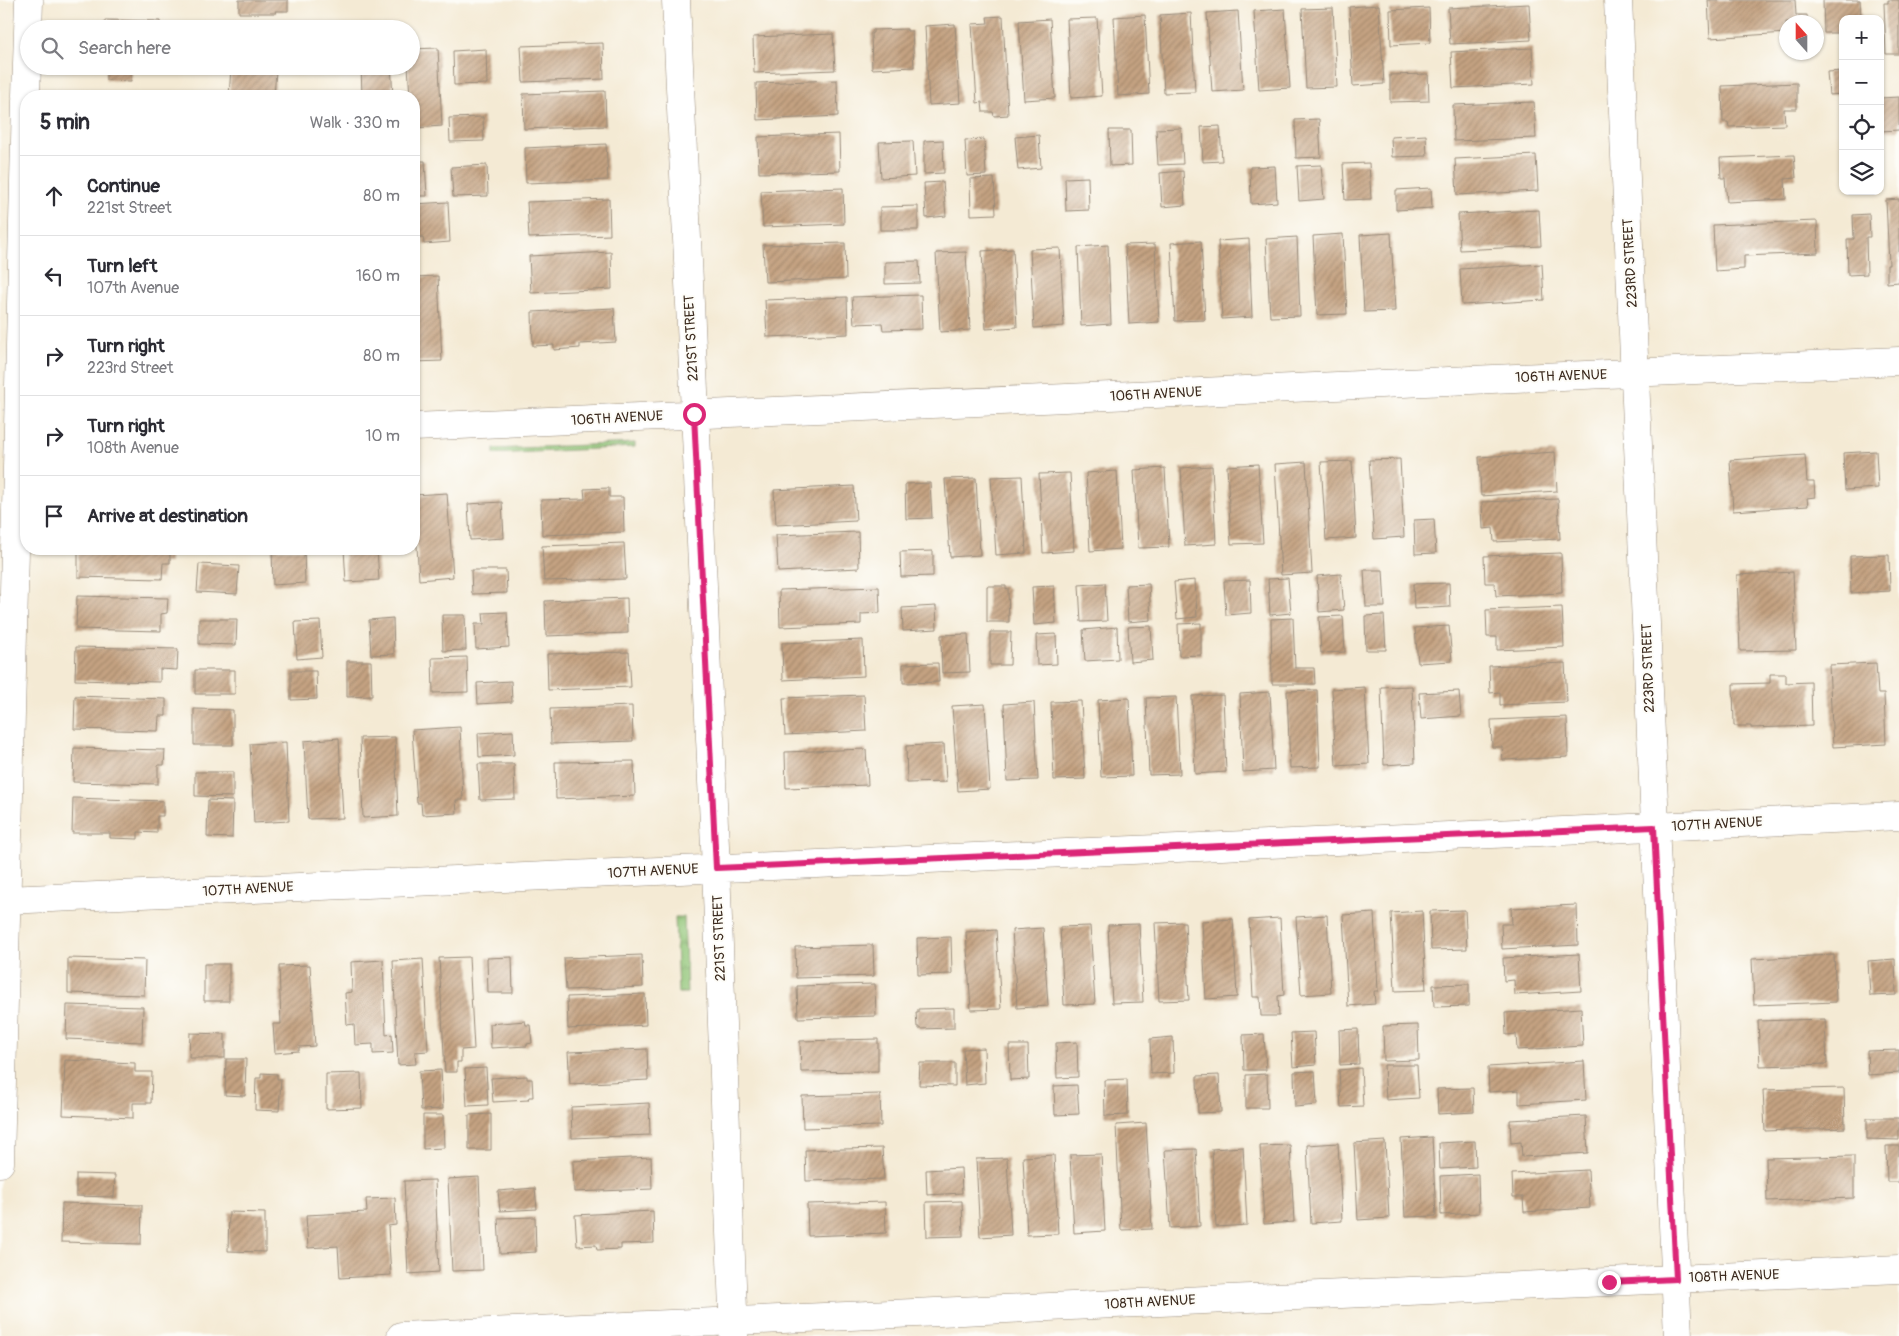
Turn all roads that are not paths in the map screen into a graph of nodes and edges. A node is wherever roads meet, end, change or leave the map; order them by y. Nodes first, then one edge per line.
1 (29, 0) edge
2 (676, 0) edge
3 (1618, 0) edge
4 (28, 20) edge
5 (27, 75) edge
6 (26, 90) edge
7 (20, 340) edge
8 (1899, 361) edge
9 (1635, 373) junction
10 (694, 414) junction
11 (420, 427) edge
12 (1899, 816) edge
13 (1654, 827) junction
14 (716, 868) junction
15 (6, 900) junction
16 (2, 973) edge
17 (0, 1163) edge
18 (1899, 1269) edge
19 (1676, 1279) junction
20 (734, 1329) edge
21 (400, 1336) edge
22 (1678, 1336) edge

1 - 4 street
2 - 10 street, 221ST STREET
3 - 9 street, 223RD STREET
5 - 6 street
7 - 15 street
8 - 9 street, 106TH AVENUE
9 - 10 street, 106TH AVENUE
9 - 13 street, 223RD STREET
10 - 11 street, 106TH AVENUE
10 - 14 street, 221ST STREET
12 - 13 street, 107TH AVENUE
13 - 14 street, 107TH AVENUE
13 - 19 street, 223RD STREET
14 - 15 street, 107TH AVENUE
14 - 20 street, 221ST STREET
15 - 16 street
16 - 17 street
18 - 19 street, 108TH AVENUE
19 - 20 street, 108TH AVENUE
19 - 22 street, 223RD STREET
20 - 21 street, 108TH AVENUE

